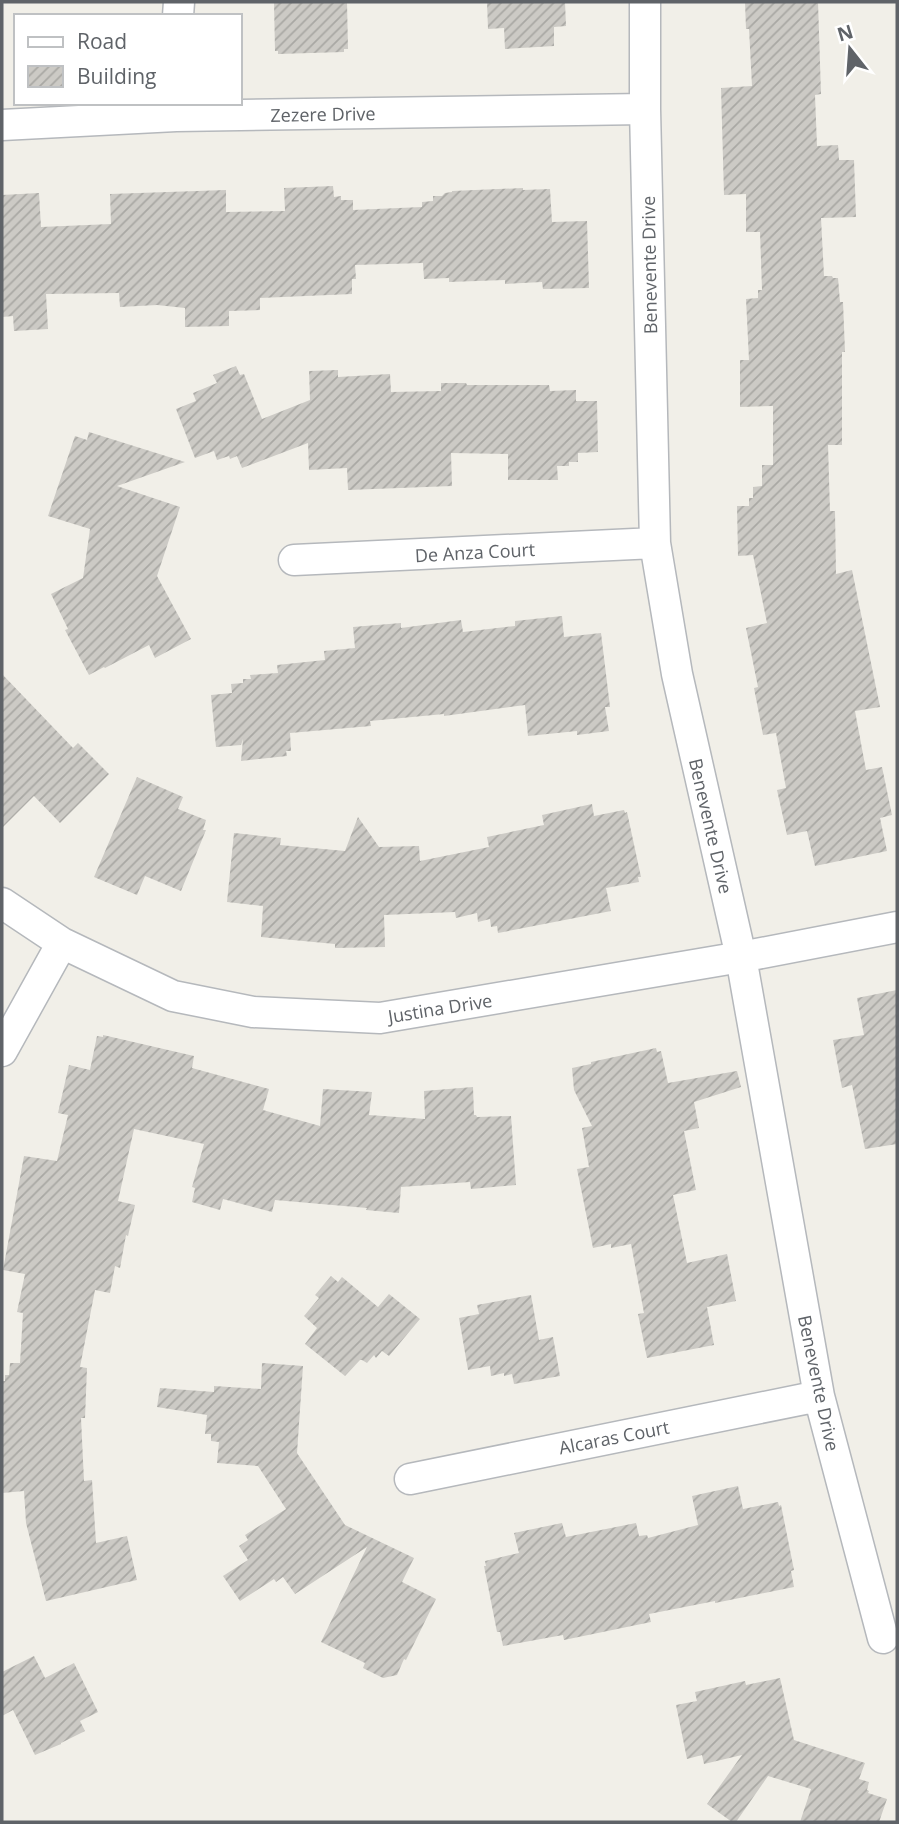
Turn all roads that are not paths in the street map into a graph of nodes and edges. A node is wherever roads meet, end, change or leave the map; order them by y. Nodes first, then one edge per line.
1 (645, 2) edge
2 (177, 109) edge
3 (645, 109) junction
4 (2, 125) edge
5 (655, 543) junction
6 (294, 560) dead end
7 (2, 903) edge
8 (897, 927) edge
9 (62, 943) junction
10 (741, 957) junction
11 (2, 1051) edge
12 (819, 1396) junction
13 (410, 1479) dead end
14 (883, 1638) dead end

1 - 3 street, Benevente Drive
2 - 3 street, Zezere Drive
2 - 4 street, Zezere Drive
3 - 5 street, Benevente Drive
5 - 6 street, De Anza Court
5 - 10 street, Benevente Drive
7 - 9 street, Justina Drive
8 - 10 street, Justina Drive
9 - 10 street, Justina Drive
9 - 11 street
10 - 12 street, Benevente Drive
12 - 13 street, Alcaras Court
12 - 14 street, Benevente Drive

